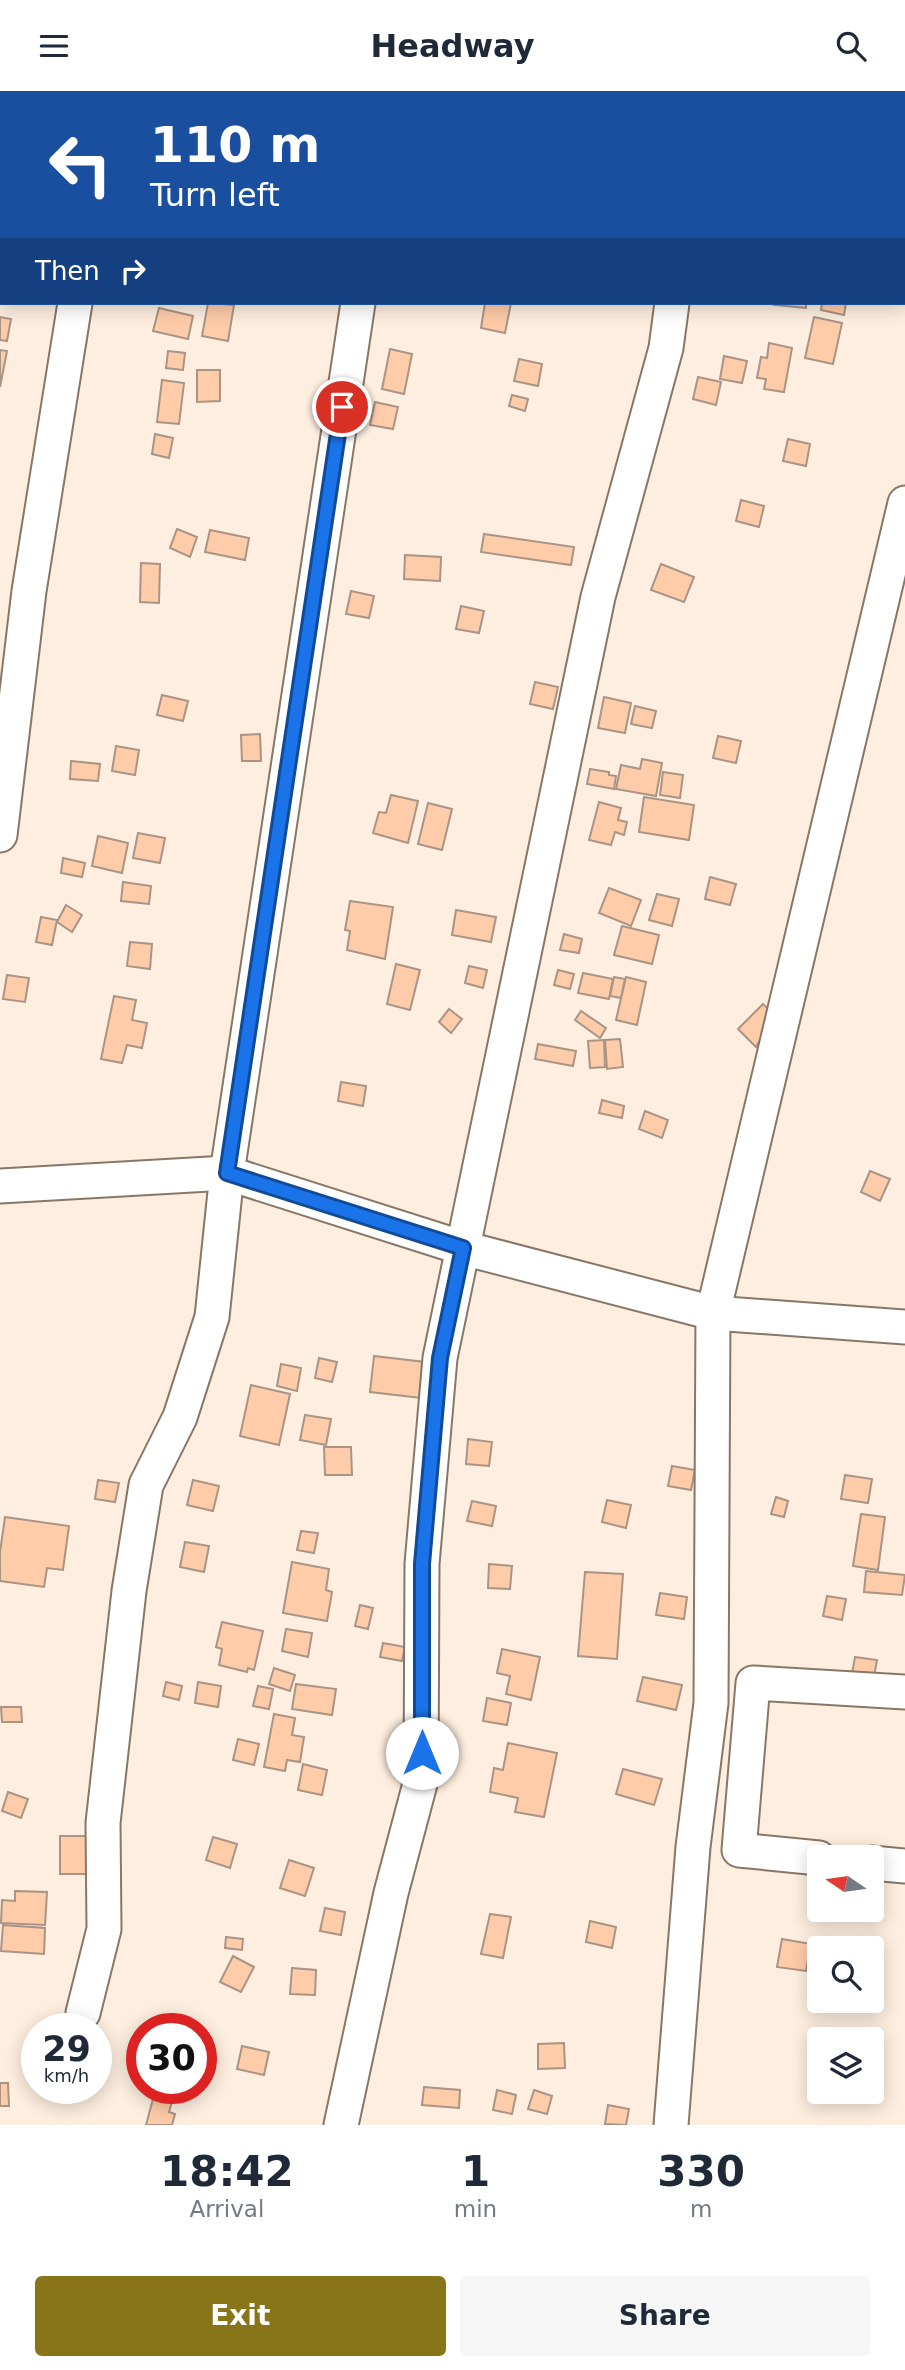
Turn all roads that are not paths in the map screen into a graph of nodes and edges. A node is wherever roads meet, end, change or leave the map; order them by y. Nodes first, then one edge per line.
1 (75, 305) edge
2 (358, 305) edge
3 (673, 305) edge
4 (905, 503) edge
5 (0, 835) edge
6 (227, 1173) junction
7 (0, 1186) edge
8 (463, 1248) junction
9 (713, 1313) junction
10 (905, 1327) edge
11 (905, 1692) edge
12 (807, 1857) edge
13 (884, 1864) edge
14 (905, 1866) edge
15 (83, 2013) dead end
16 (341, 2125) edge
17 (671, 2125) edge

1 - 5 street
2 - 6 street
3 - 8 street
4 - 9 street
6 - 7 street
6 - 8 street
6 - 15 street
8 - 9 street
8 - 16 street
9 - 10 street
9 - 17 street
11 - 12 street
13 - 14 street

